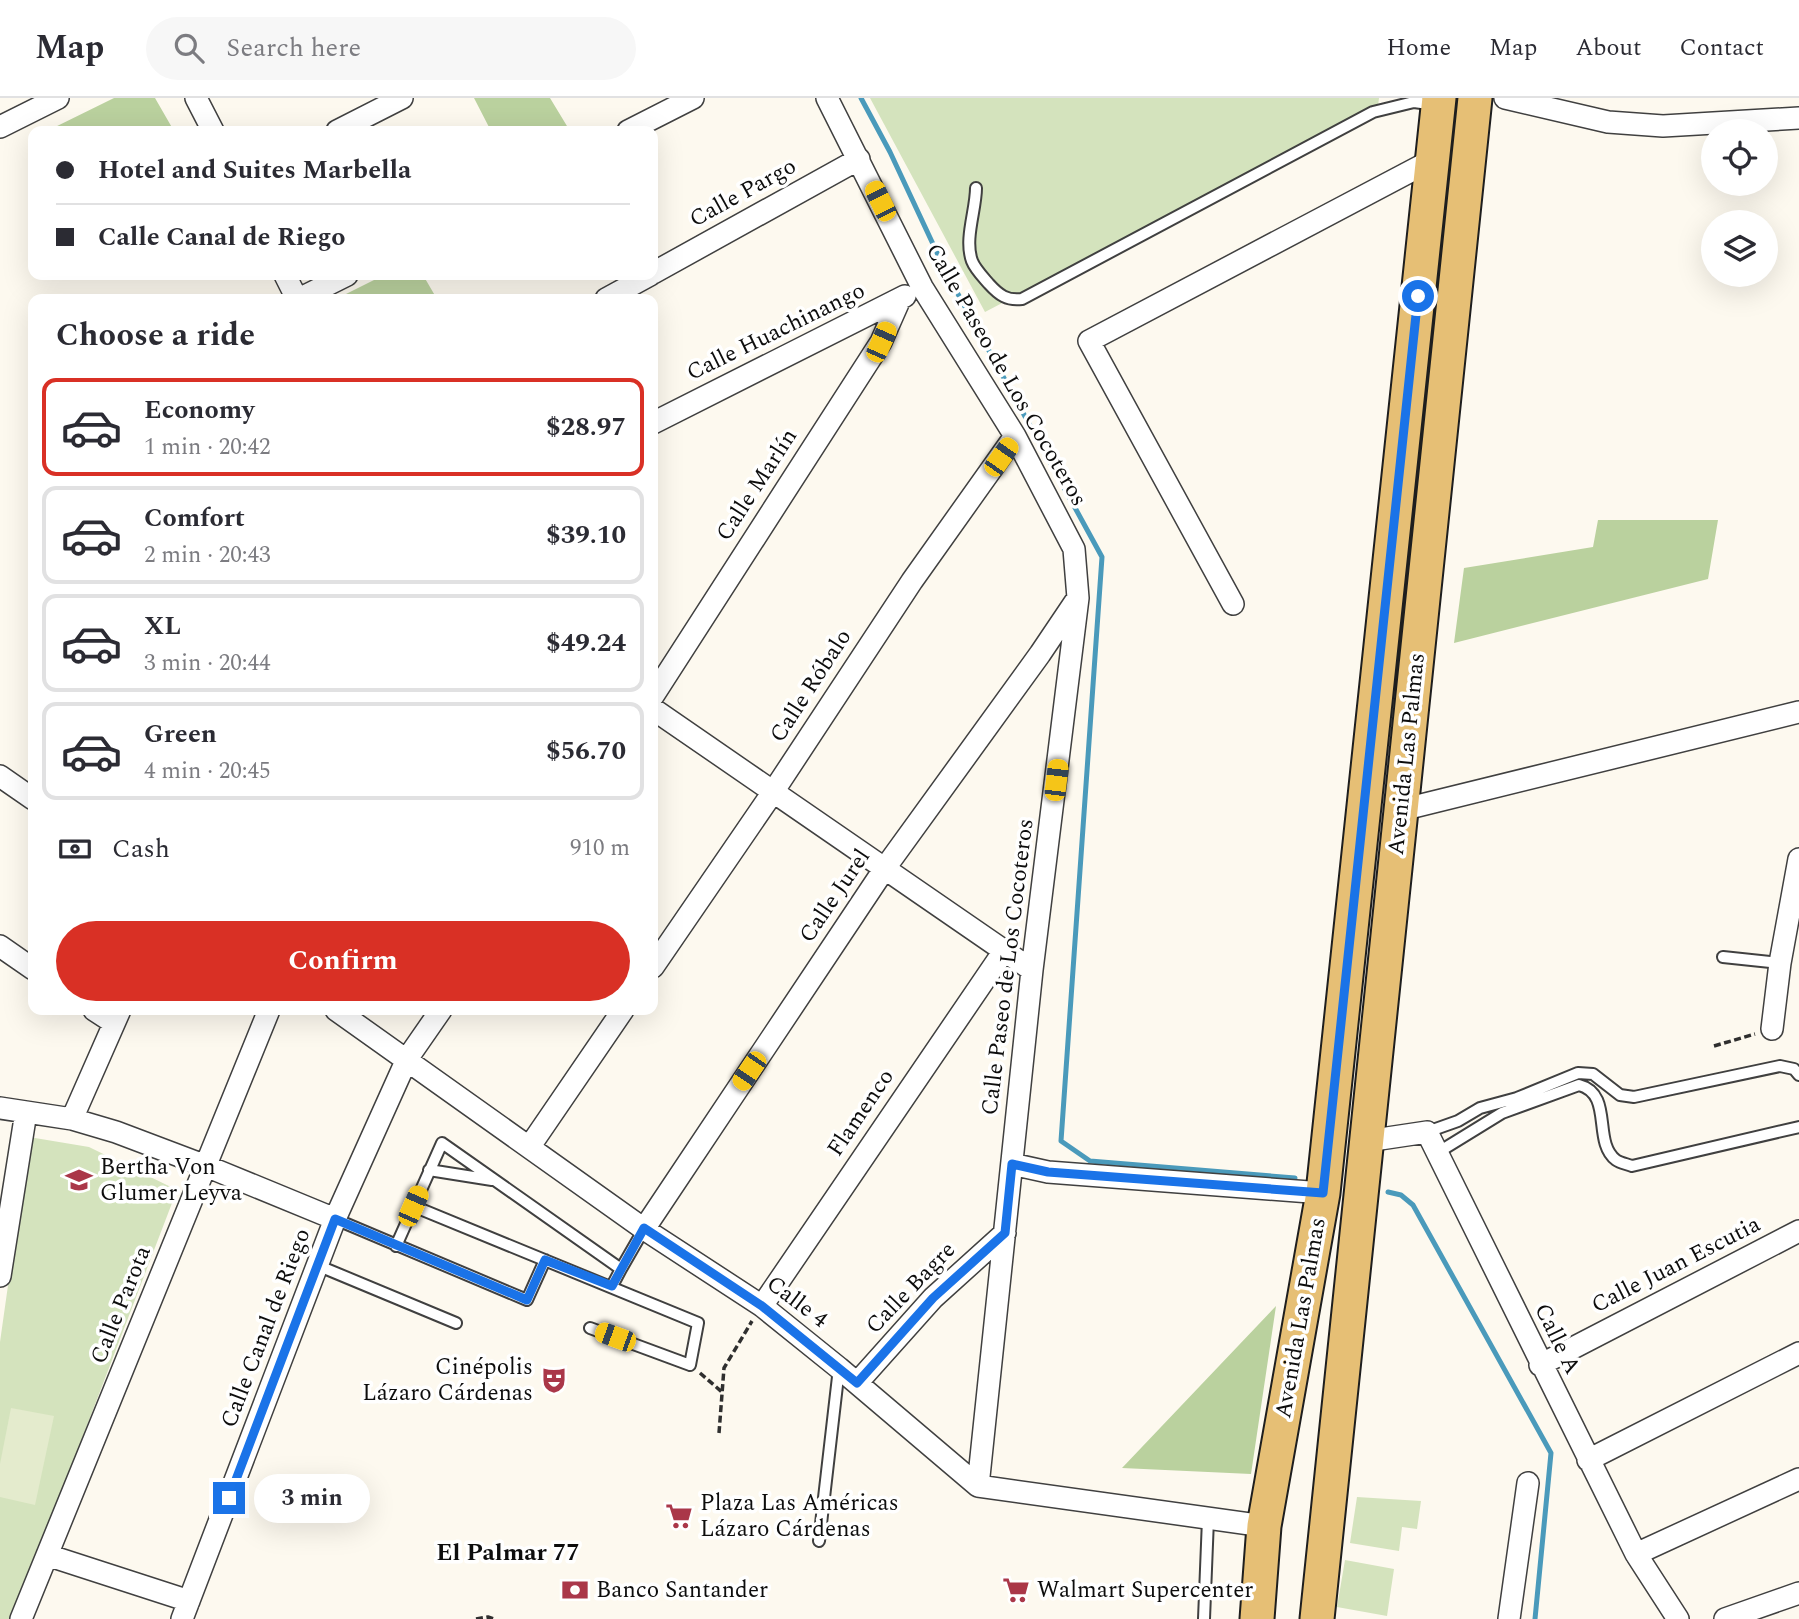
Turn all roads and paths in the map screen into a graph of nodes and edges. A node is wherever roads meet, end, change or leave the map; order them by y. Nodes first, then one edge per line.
1 (58, 98) edge
2 (196, 98) edge
3 (402, 98) edge
4 (693, 98) edge
5 (827, 98) edge
6 (1475, 98) edge
7 (1505, 98) edge
8 (1439, 101) edge
9 (37, 103) edge
10 (1799, 118) edge
11 (210, 126) edge
12 (347, 126) edge
13 (638, 126) edge
14 (0, 127) edge
15 (859, 159) junction
16 (1432, 160) junction
17 (976, 188) dead end
18 (658, 270) edge
19 (337, 280) edge
20 (640, 280) edge
21 (922, 287) junction
22 (308, 294) edge
23 (615, 294) edge
24 (900, 299) junction
25 (658, 420) edge
26 (1015, 436) junction
27 (1078, 597) junction
28 (1233, 604) dead end
29 (658, 688) edge
30 (658, 712) edge
31 (1799, 712) edge
32 (0, 776) edge
33 (773, 792) junction
34 (28, 796) edge
35 (1401, 810) junction
36 (1799, 859) edge
37 (885, 869) junction
38 (0, 946) edge
39 (1004, 951) junction
40 (1723, 957) dead end
41 (658, 960) edge
42 (1780, 962) junction
43 (28, 966) edge
44 (1032, 970) junction
45 (266, 1015) edge
46 (343, 1015) edge
47 (438, 1015) edge
48 (620, 1015) edge
49 (117, 1016) edge
50 (1772, 1029) joint
51 (1714, 1046) dead end
52 (407, 1059) junction
53 (1799, 1074) edge
54 (0, 1108) edge
55 (26, 1112) junction
56 (72, 1119) junction
57 (1799, 1127) edge
58 (1427, 1132) junction
59 (1367, 1141) junction
60 (530, 1146) junction
61 (1437, 1153) junction
62 (1012, 1164) junction
63 (206, 1166) junction
64 (429, 1170) junction
65 (496, 1181) junction
66 (1323, 1193) junction
67 (413, 1206) junction
68 (335, 1219) junction
69 (644, 1228) junction
70 (1799, 1231) edge
71 (1005, 1233) junction
72 (396, 1246) junction
73 (545, 1260) junction
74 (318, 1266) junction
75 (621, 1269) junction
76 (0, 1276) edge
77 (612, 1286) junction
78 (762, 1306) junction
79 (456, 1323) dead end
80 (590, 1328) dead end
81 (1799, 1353) edge
82 (690, 1365) junction
83 (1540, 1365) junction
84 (839, 1368) junction
85 (857, 1383) junction
86 (722, 1392) junction
87 (719, 1433) dead end
88 (1588, 1460) junction
89 (1799, 1479) edge
90 (1528, 1483) dead end
91 (978, 1486) junction
92 (1208, 1519) junction
93 (1264, 1526) junction
94 (819, 1541) dead end
95 (47, 1555) junction
96 (1636, 1555) junction
97 (1799, 1594) edge
98 (186, 1610) edge
99 (21, 1619) edge
100 (476, 1619) edge
101 (494, 1619) edge
102 (1206, 1619) edge
103 (1257, 1619) edge
104 (1317, 1619) edge
105 (1509, 1619) edge
106 (1678, 1619) edge
107 (1725, 1619) edge

1 - 9 street
2 - 11 street
3 - 12 street
4 - 13 street
5 - 15 street, Calle Paseo de Los Cocoteros
6 - 35 main road, Avenida Las Palmas
7 - 10 street
8 - 16 main road, Avenida Las Palmas
8 - 17 lane
9 - 14 street
15 - 18 street, Calle Pargo
15 - 21 street, Calle Paseo de Los Cocoteros
16 - 28 street
16 - 66 main road, Avenida Las Palmas
19 - 22 street
20 - 23 street, Calle Pargo
21 - 24 street, Calle Huachinango
21 - 26 street, Calle Paseo de Los Cocoteros
24 - 25 street, Calle Huachinango
24 - 29 street, Calle Marlín
26 - 27 street, Calle Paseo de Los Cocoteros
26 - 33 street, Calle Róbalo
27 - 37 street, Calle Jurel
27 - 44 street, Calle Paseo de Los Cocoteros
30 - 33 street
31 - 35 street
32 - 34 street
33 - 37 street
33 - 41 street, Calle Róbalo
35 - 59 main road, Avenida Las Palmas
36 - 42 street
37 - 39 street
37 - 69 street, Calle Jurel
38 - 43 street
39 - 44 street
39 - 78 street, Flamenco
40 - 42 lane
42 - 50 street
44 - 62 street, Calle Paseo de Los Cocoteros
45 - 63 street, Calle Parota
46 - 52 street, Calle 4
47 - 52 street
48 - 60 street
49 - 56 street
50 - 51 path
52 - 60 street, Calle 4
52 - 68 street, Calle Canal de Riego
53 - 58 lane
54 - 55 street
55 - 56 street
55 - 76 street
56 - 63 street
57 - 61 lane
58 - 59 street
58 - 61 street, Calle A
59 - 104 main road, Avenida Las Palmas
60 - 69 street, Calle 4
61 - 83 street, Calle A
62 - 66 street
62 - 71 street, Calle Paseo de Los Cocoteros
63 - 68 street
63 - 95 street, Calle Parota
64 - 65 lane
64 - 65 lane
64 - 67 lane
65 - 75 lane
66 - 93 main road, Avenida Las Palmas
67 - 72 lane
67 - 73 lane
68 - 72 lane
68 - 74 street, Calle Canal de Riego
69 - 75 lane
69 - 78 street, Calle 4
70 - 83 street, Calle Juan Escutia
71 - 85 street, Calle Bagre
71 - 91 street, Calle Paseo de Los Cocoteros
72 - 73 lane
73 - 77 lane
74 - 79 lane
74 - 98 street, Calle Canal de Riego
75 - 77 lane
77 - 82 lane
78 - 84 street, Calle 4
78 - 86 path
80 - 82 lane
81 - 88 street
82 - 86 path
83 - 88 street, Calle A
84 - 85 street, Calle 4
84 - 94 lane
85 - 91 street, Calle 4
86 - 87 path
88 - 96 street, Calle A
89 - 96 street
90 - 105 street
91 - 92 street
92 - 93 street
92 - 102 lane
93 - 103 main road, Avenida Las Palmas
95 - 98 street
95 - 99 street, Calle Parota
96 - 106 street, Calle A
97 - 107 street
100 - 101 path

